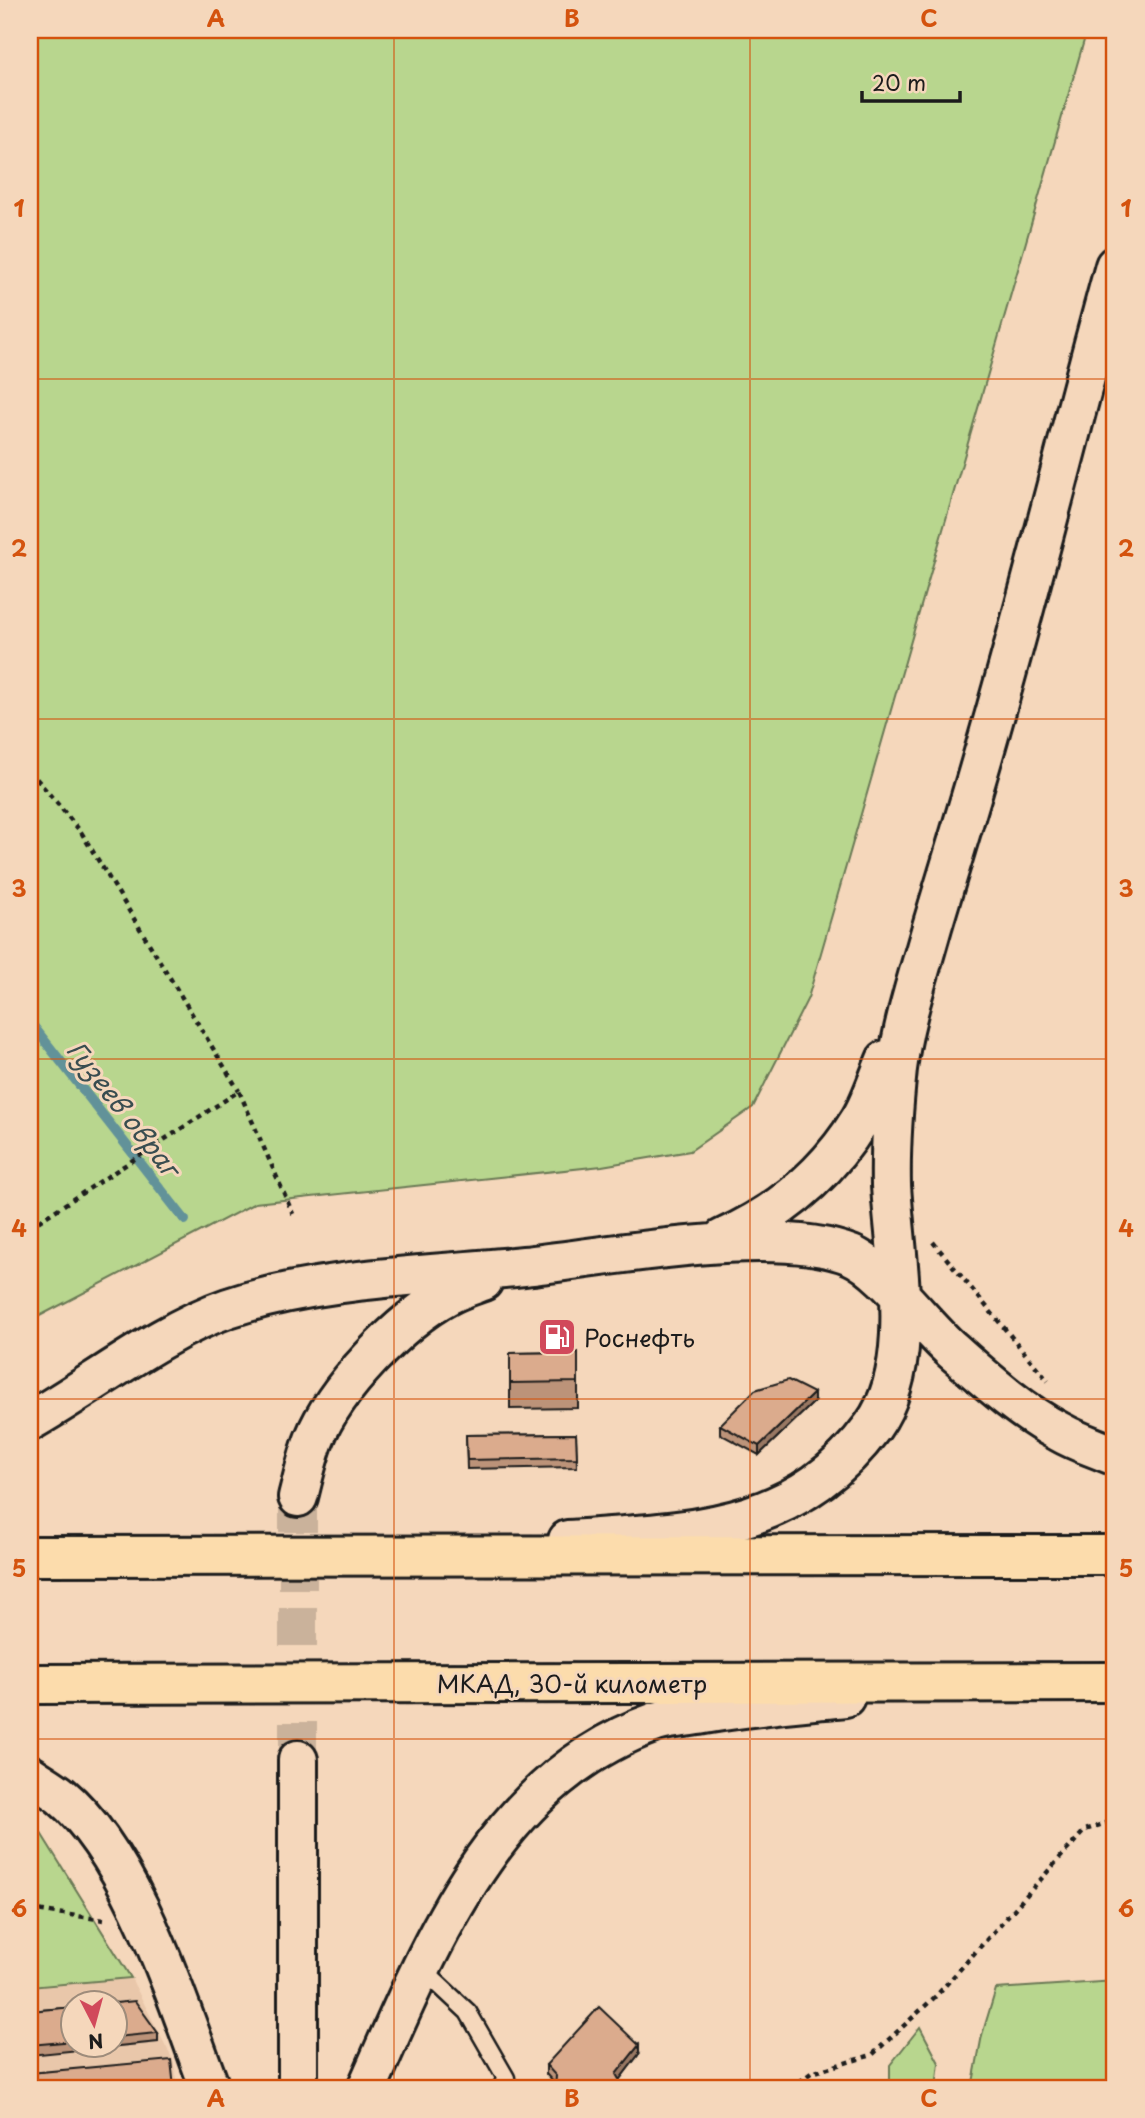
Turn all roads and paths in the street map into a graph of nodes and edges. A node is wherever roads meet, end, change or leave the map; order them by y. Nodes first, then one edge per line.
1 (1115, 266) edge
2 (30, 771) edge
3 (918, 976) junction
4 (239, 1091) junction
5 (293, 1214) dead end
6 (30, 1227) edge
7 (929, 1230) dead end
8 (684, 1248) junction
9 (557, 1262) junction
10 (898, 1296) junction
11 (1053, 1387) dead end
12 (30, 1421) edge
13 (1115, 1456) edge
14 (298, 1497) tunnel mouth
15 (1115, 1555) edge
16 (30, 1556) edge
17 (362, 1556) junction
18 (1115, 1682) edge
19 (1003, 1683) junction
20 (30, 1684) edge
21 (298, 1760) tunnel mouth
22 (30, 1774) edge
23 (1115, 1820) edge
24 (30, 1909) edge
25 (146, 1926) junction
26 (421, 1967) junction
27 (210, 2088) edge
28 (298, 2088) edge
29 (366, 2088) edge
30 (501, 2088) edge
31 (791, 2088) edge

1 - 3 street
2 - 4 path
3 - 8 street
3 - 10 street
4 - 5 path
4 - 6 path
7 - 11 path
8 - 9 street
8 - 10 street
9 - 12 street
9 - 14 street
10 - 13 street
10 - 17 street
15 - 17 highway
16 - 17 highway
18 - 19 highway, МКАД, 30-й километр
19 - 20 highway, МКАД, 30-й километр
19 - 26 street
21 - 28 street
22 - 25 street
23 - 31 path
24 - 25 path
25 - 27 street
26 - 29 street
26 - 30 lane

